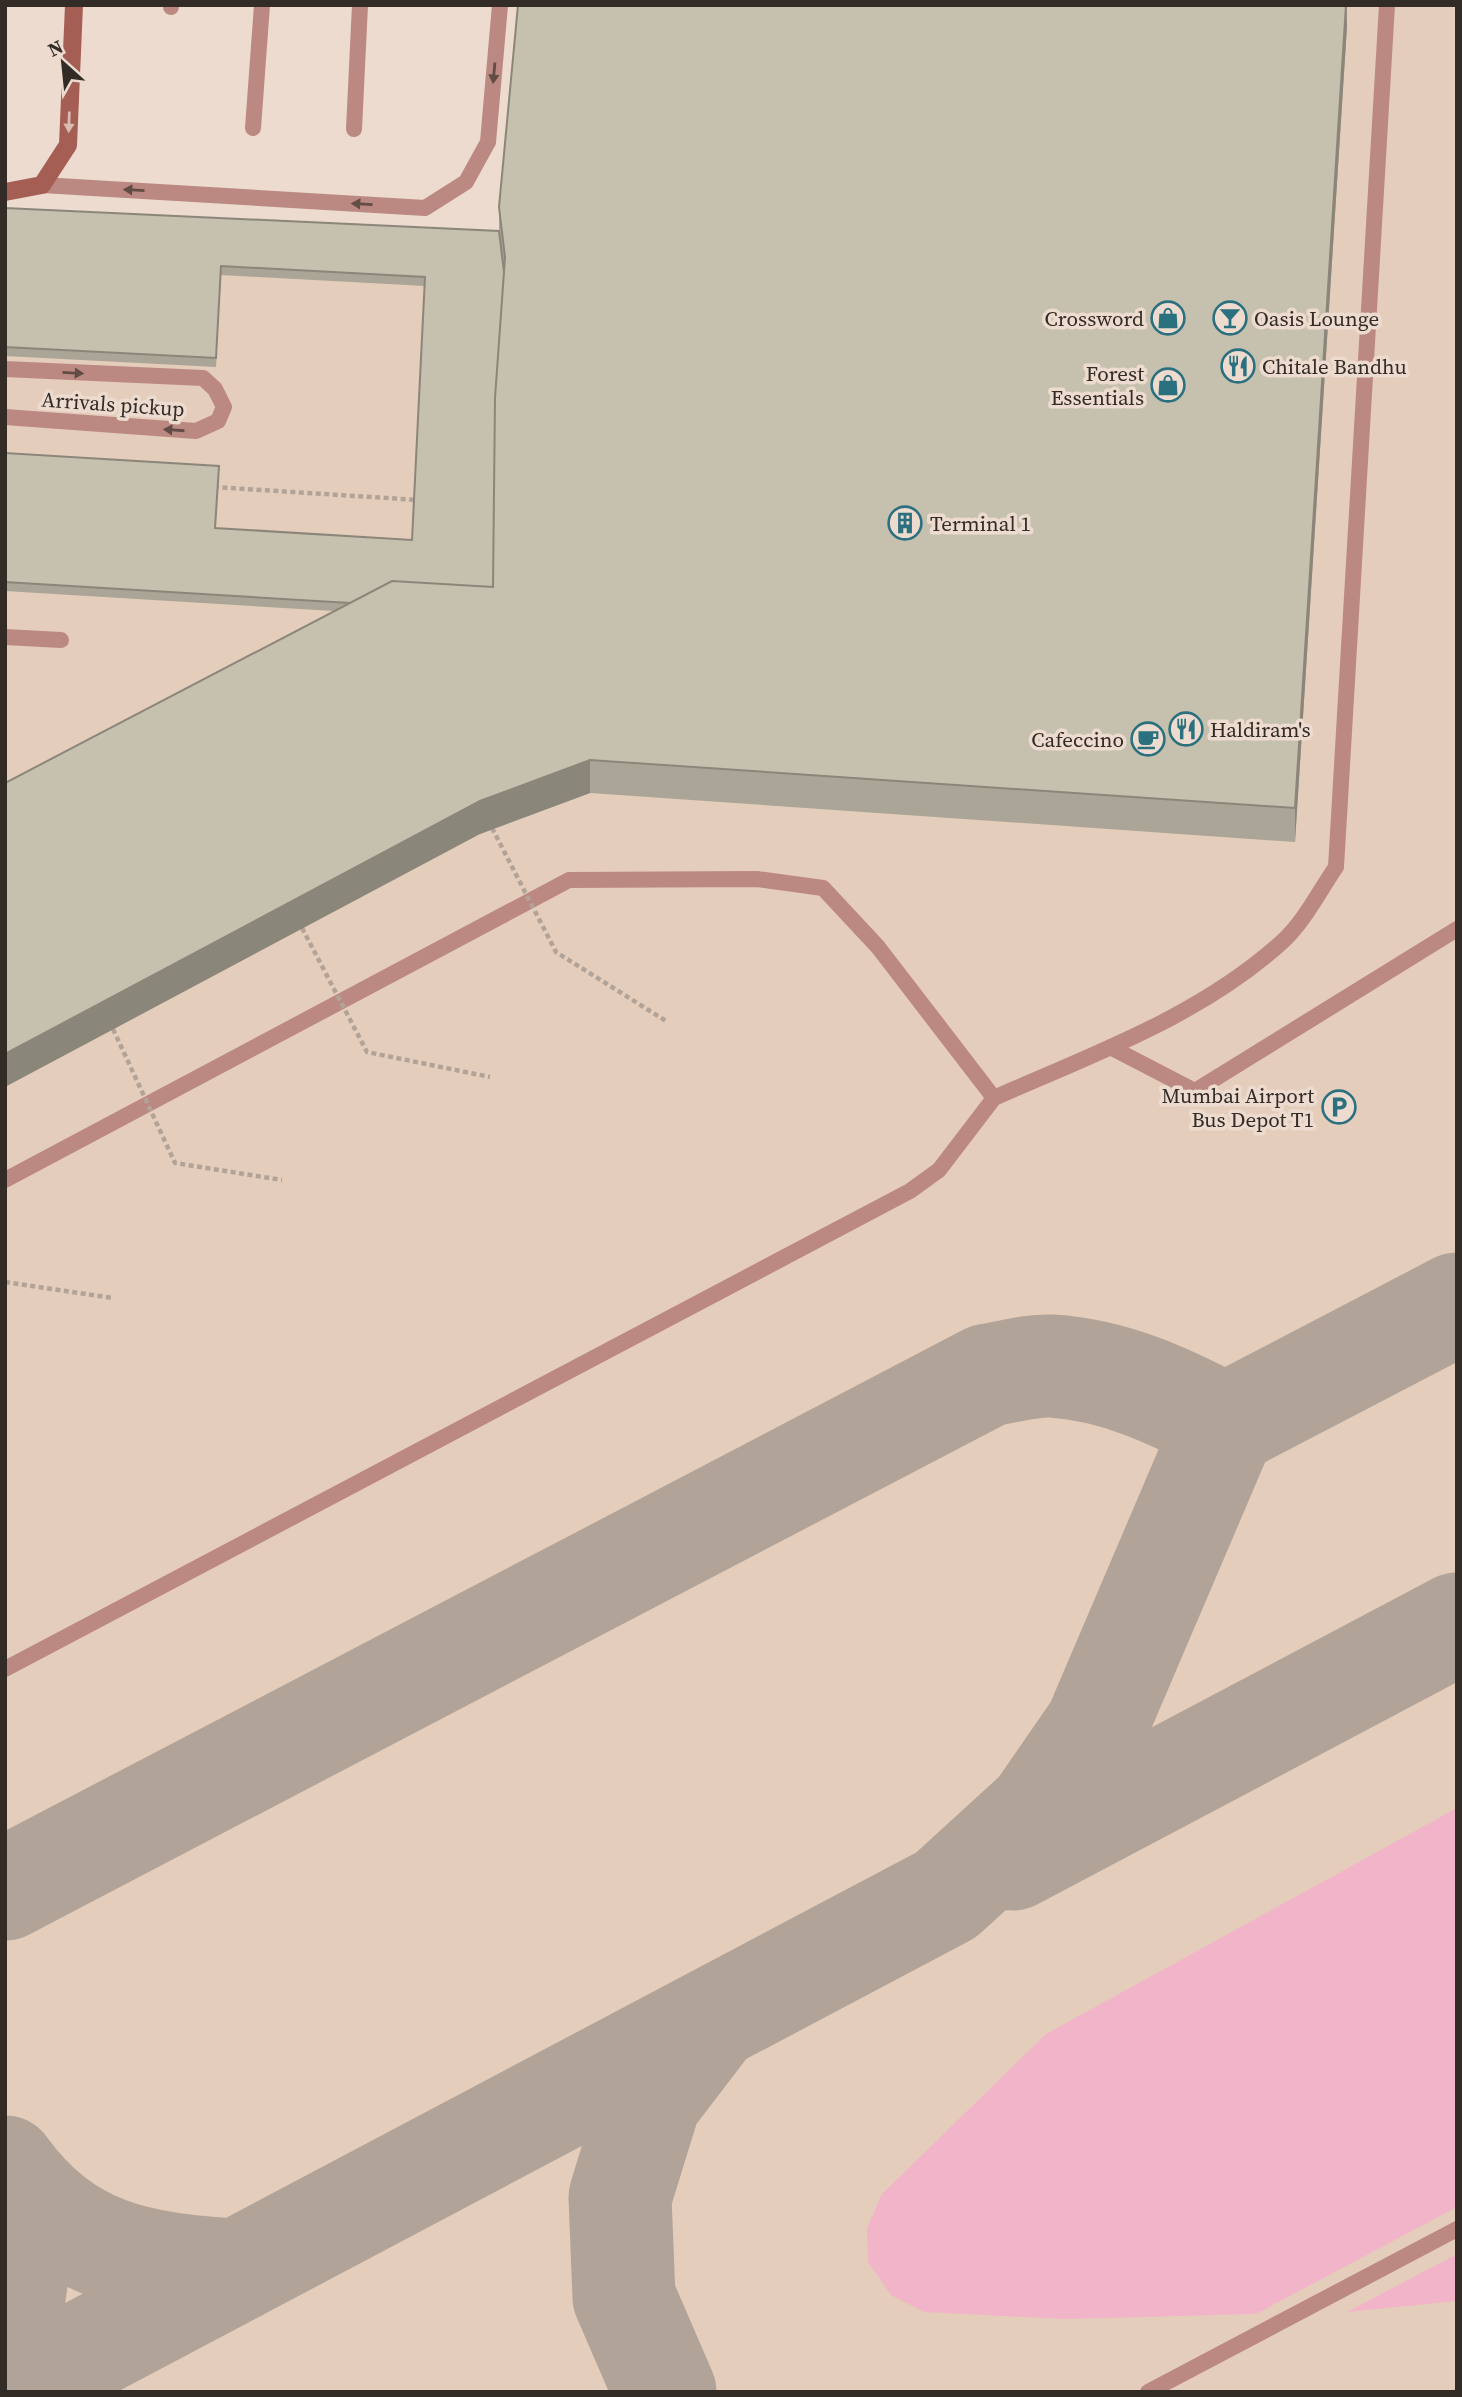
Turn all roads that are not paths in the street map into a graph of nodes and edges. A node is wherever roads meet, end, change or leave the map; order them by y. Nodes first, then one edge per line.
1 (74, 5) edge
2 (262, 5) edge
3 (360, 5) edge
4 (500, 5) edge
5 (1387, 5) edge
6 (253, 128) dead end
7 (354, 129) dead end
8 (42, 185) junction
9 (5, 192) edge
10 (5, 369) edge
11 (5, 417) edge
12 (5, 637) edge
13 (61, 640) dead end
14 (1457, 929) edge
15 (1110, 1047) junction
16 (994, 1098) junction
17 (5, 1180) edge
18 (5, 1669) edge
19 (1457, 2229) edge
20 (1148, 2392) edge

1 -> 8 street
2 - 6 lane
3 - 7 lane
4 -> 8 lane
5 - 15 lane
8 - 9 street
10 -> 11 lane, Arrivals pickup
12 - 13 lane
14 - 15 lane
15 - 16 lane
16 - 17 lane
16 - 18 lane
19 - 20 lane

